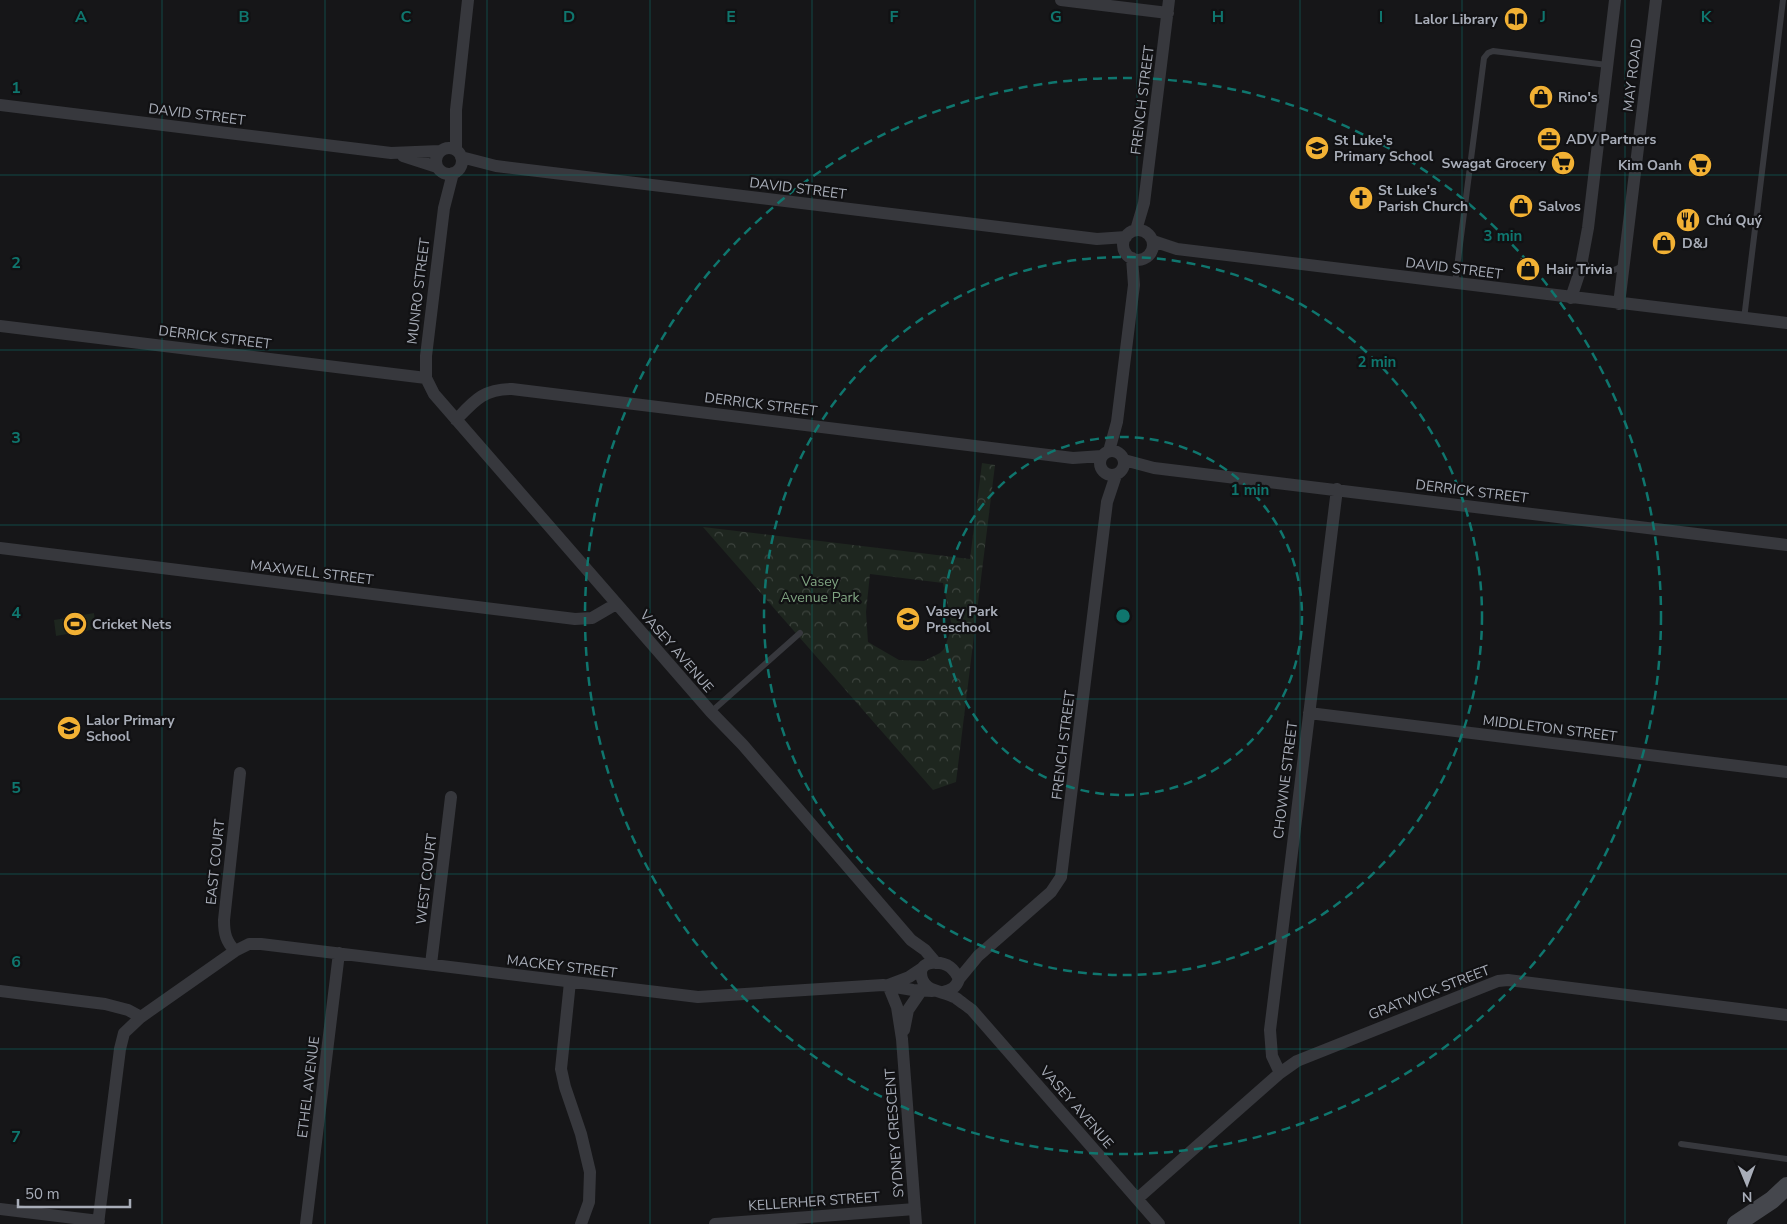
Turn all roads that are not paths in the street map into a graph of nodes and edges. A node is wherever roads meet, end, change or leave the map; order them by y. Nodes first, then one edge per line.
1 (468, 0) edge
2 (1061, 0) edge
3 (1169, 0) edge
4 (1615, 0) edge
5 (1656, 0) edge
6 (1783, 0) edge
7 (1168, 13) junction
8 (1607, 65) junction
9 (0, 105) edge
10 (456, 110) junction
11 (441, 150) junction
12 (391, 153) junction
13 (451, 164) junction
14 (1139, 245) junction
15 (1583, 261) junction
16 (1624, 266) junction
17 (1455, 283) junction
18 (1571, 298) junction
19 (1619, 304) junction
20 (1744, 318) junction
21 (1787, 323) edge
22 (0, 326) edge
23 (426, 378) junction
24 (456, 420) junction
25 (1112, 463) junction
26 (1337, 489) junction
27 (1787, 545) edge
28 (0, 548) edge
29 (616, 604) junction
30 (800, 633) dead end
31 (711, 712) junction
32 (1309, 713) junction
33 (1787, 772) edge
34 (240, 773) dead end
35 (451, 797) dead end
36 (911, 940) junction
37 (235, 951) junction
38 (339, 953) junction
39 (978, 956) junction
40 (431, 964) junction
41 (942, 964) junction
42 (922, 968) junction
43 (570, 982) junction
44 (958, 982) junction
45 (888, 985) junction
46 (0, 991) edge
47 (932, 991) junction
48 (972, 1010) junction
49 (1787, 1014) edge
50 (141, 1017) junction
51 (902, 1039) junction
52 (1280, 1073) junction
53 (1681, 1144) dead end
54 (1787, 1159) edge
55 (1787, 1186) edge
56 (1137, 1199) junction
57 (0, 1209) edge
58 (915, 1209) junction
59 (99, 1223) edge
60 (306, 1224) edge
61 (581, 1224) edge
62 (715, 1224) edge
63 (916, 1224) edge
64 (1159, 1224) edge
65 (1736, 1224) edge

1 - 10 street, MUNRO STREET
2 - 7 street
3 - 7 street, FRENCH STREET
4 - 8 street, MAY ROAD
5 - 16 street, MAY ROAD
6 - 20 lane
7 - 14 street, FRENCH STREET
8 - 15 street, MAY ROAD
8 - 17 lane
9 - 12 street, DAVID STREET
10 - 11 street, MUNRO STREET
10 - 13 street, MUNRO STREET
11 - 12 street, DAVID STREET
11 - 13 street, DAVID STREET
11 - 13 street, MUNRO STREET
12 - 13 street, DAVID STREET
13 - 14 street, DAVID STREET
13 - 23 street, MUNRO STREET
14 - 17 street, DAVID STREET
14 - 25 street, FRENCH STREET
15 - 16 lane
15 - 18 street, MAY ROAD
16 - 19 street, MAY ROAD
17 - 18 street, DAVID STREET
18 - 19 street, DAVID STREET
19 - 20 street, DAVID STREET
20 - 21 street, DAVID STREET
22 - 23 street, DERRICK STREET
23 - 24 street, VASEY AVENUE
24 - 25 street, DERRICK STREET
24 - 29 street, VASEY AVENUE
25 - 26 street, DERRICK STREET
25 - 39 street, FRENCH STREET
26 - 27 street, DERRICK STREET
26 - 32 street, CHOWNE STREET
28 - 29 street, MAXWELL STREET
29 - 31 street, VASEY AVENUE
30 - 31 lane
31 - 36 street, VASEY AVENUE
32 - 33 street, MIDDLETON STREET
32 - 52 street, CHOWNE STREET
34 - 37 street, EAST COURT
35 - 40 street, WEST COURT
36 - 41 street, VASEY AVENUE
36 - 42 street, VASEY AVENUE
37 - 38 street, MACKEY STREET
37 - 50 street, MACKEY STREET
38 - 40 street, MACKEY STREET
38 - 60 street, ETHEL AVENUE
39 - 41 street, FRENCH STREET
39 - 44 street, FRENCH STREET
40 - 43 street, MACKEY STREET
41 - 42 street
41 - 44 street
42 - 45 street, MACKEY STREET
42 - 47 street
43 - 45 street, MACKEY STREET
43 - 61 street
44 - 47 street
44 - 48 street, VASEY AVENUE
45 - 47 street, MACKEY STREET
45 - 51 street, SYDNEY CRESCENT
46 - 50 street
47 - 48 street, VASEY AVENUE
47 - 51 street, SYDNEY CRESCENT
48 - 56 street, VASEY AVENUE
49 - 52 street, GRATWICK STREET
50 - 59 street, MACKEY STREET
51 - 58 street, SYDNEY CRESCENT
52 - 56 street, GRATWICK STREET
53 - 54 lane
55 - 65 street
56 - 64 street, VASEY AVENUE
57 - 59 street
58 - 62 street, KELLERHER STREET
58 - 63 street, SYDNEY CRESCENT

